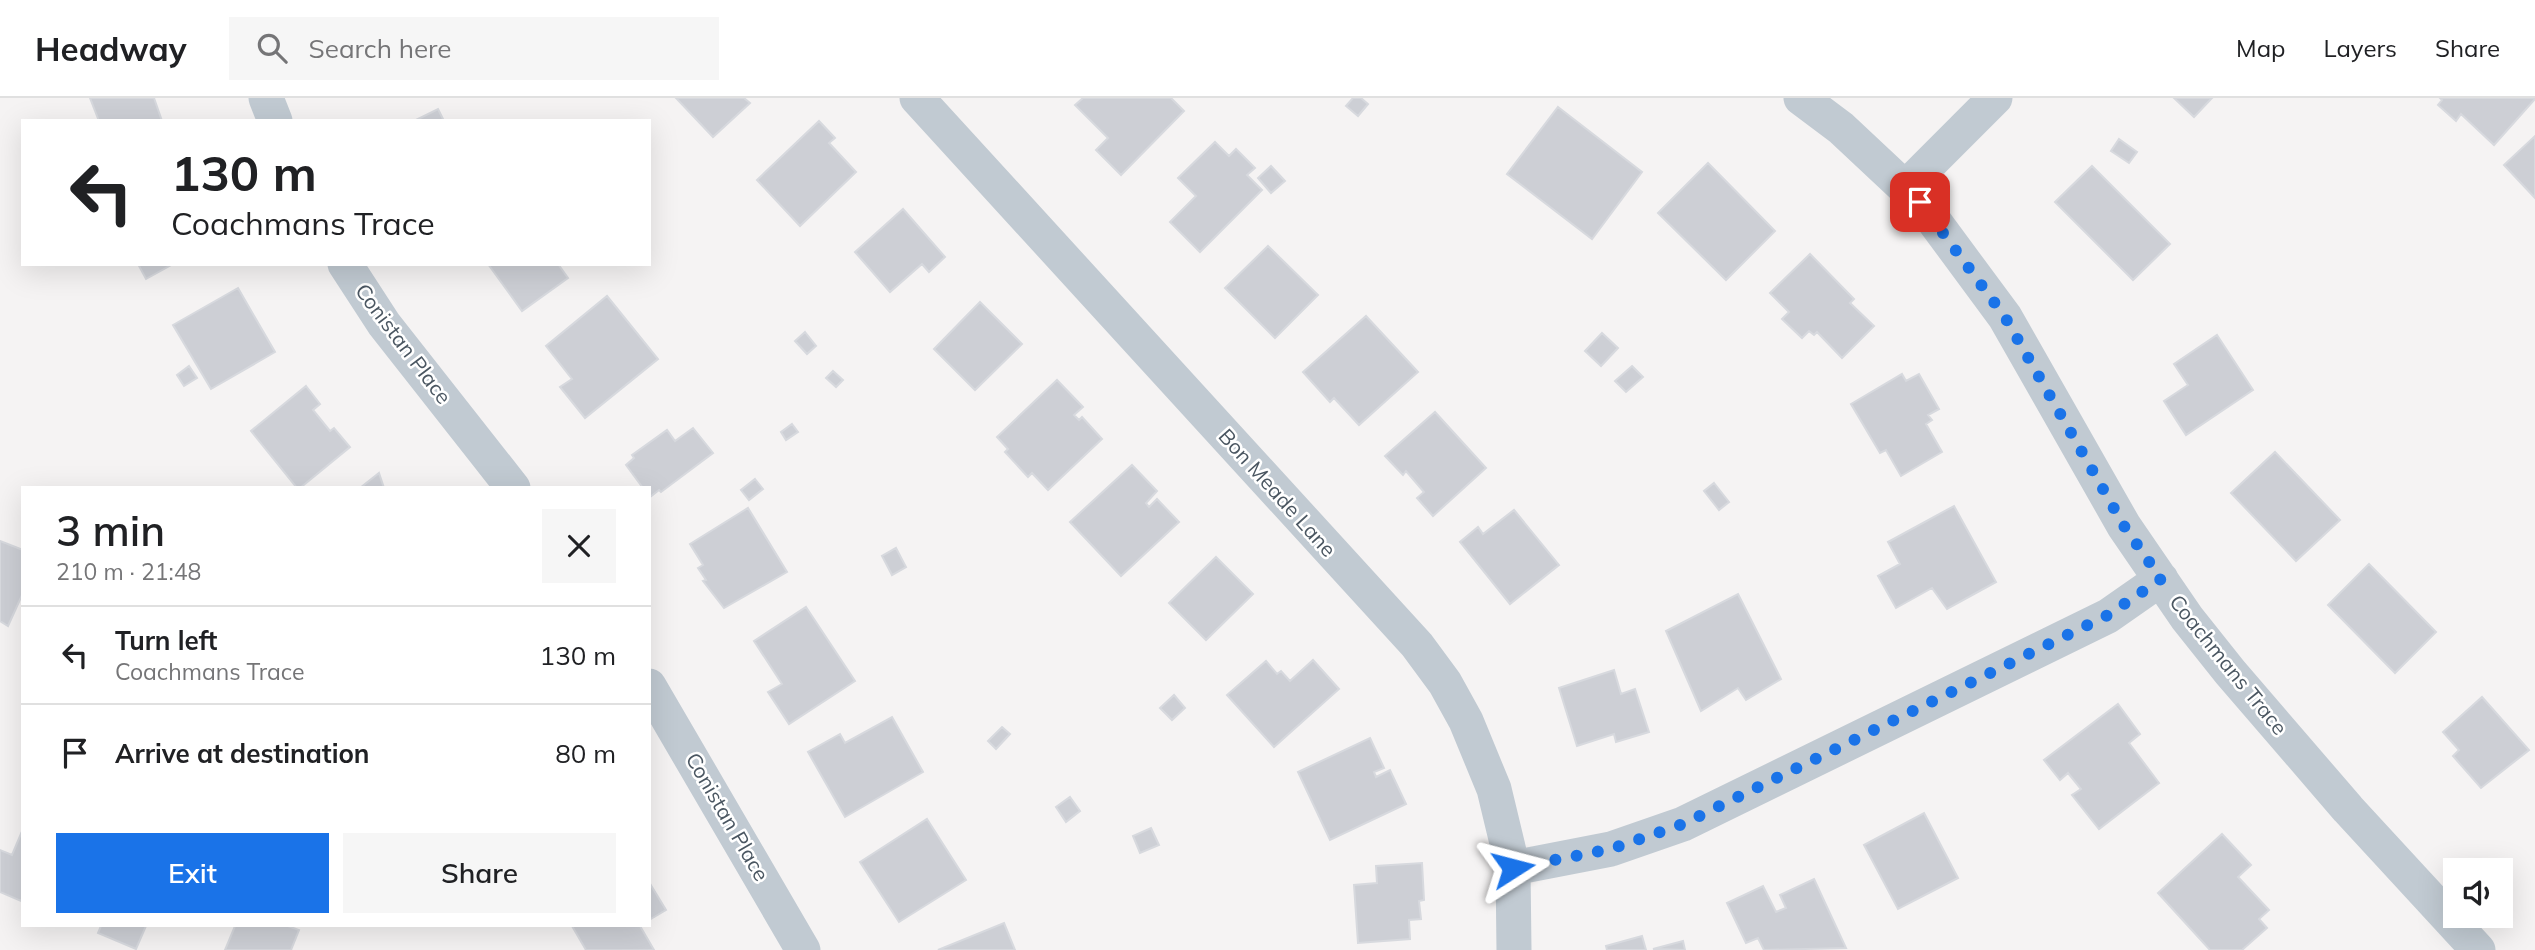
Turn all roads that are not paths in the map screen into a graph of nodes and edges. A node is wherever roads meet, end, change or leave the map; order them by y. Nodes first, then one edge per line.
1 (266, 98) edge
2 (917, 98) edge
3 (1801, 98) edge
4 (1995, 98) edge
5 (274, 119) edge
6 (1905, 188) junction
7 (346, 266) edge
8 (511, 486) edge
9 (2161, 579) junction
10 (651, 689) edge
11 (1513, 868) junction
12 (803, 950) edge
13 (1514, 950) edge
14 (2478, 950) edge

1 - 5 street
2 - 11 street, Bon Meade Lane
3 - 6 street, Coachmans Trace
4 - 6 street
6 - 9 street, Coachmans Trace
7 - 8 street, Conistan Place
9 - 11 street
9 - 14 street, Coachmans Trace
10 - 12 street, Conistan Place
11 - 13 street, Bon Meade Lane

